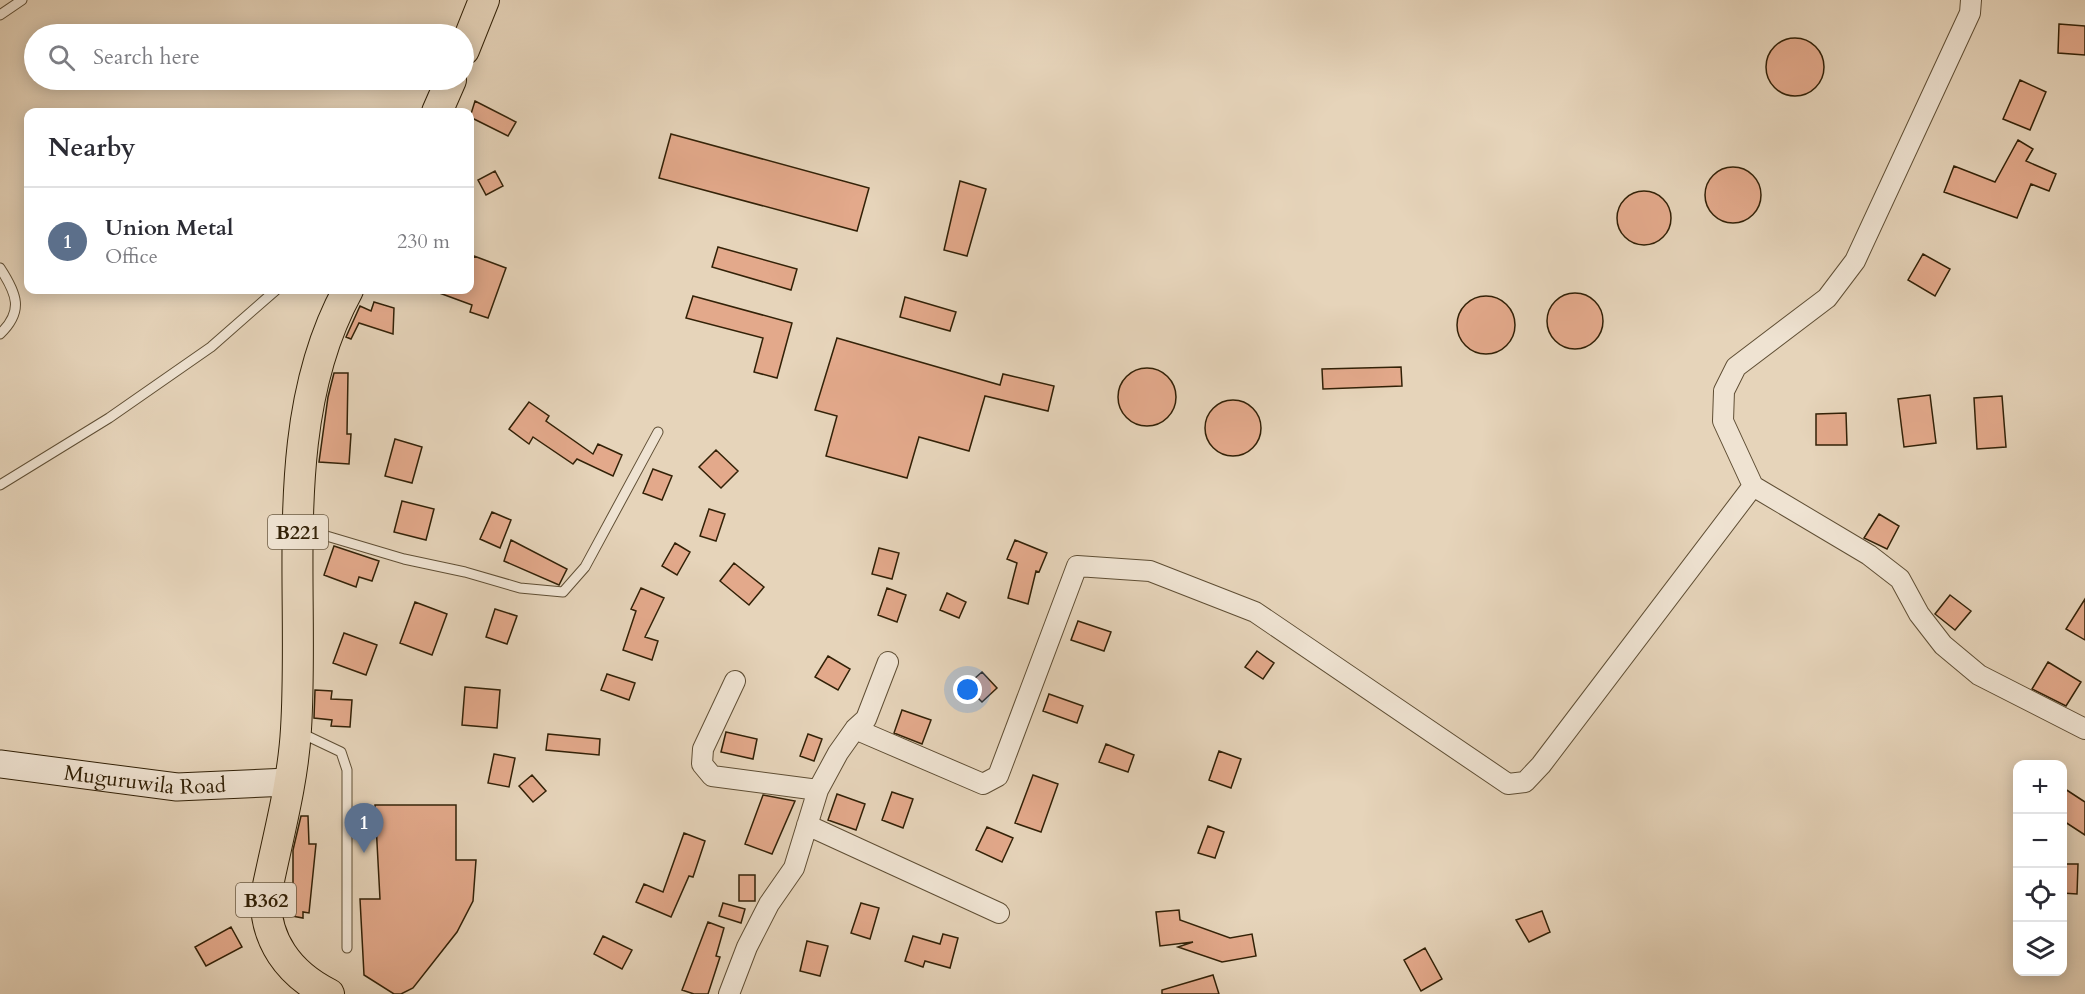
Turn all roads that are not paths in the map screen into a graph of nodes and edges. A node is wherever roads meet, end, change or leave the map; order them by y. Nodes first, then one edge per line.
1 (22, 0) edge
2 (484, 0) edge
3 (1971, 0) edge
4 (0, 15) edge
5 (474, 25) edge
6 (447, 90) edge
7 (439, 108) edge
8 (0, 268) edge
9 (271, 294) edge
10 (346, 294) edge
11 (0, 334) edge
12 (658, 432) dead end
13 (0, 485) edge
14 (1753, 486) junction
15 (298, 528) junction
16 (888, 662) dead end
17 (735, 681) dead end
18 (855, 729) junction
19 (2085, 729) edge
20 (296, 731) junction
21 (0, 764) edge
22 (289, 782) junction
23 (818, 790) junction
24 (807, 825) junction
25 (999, 913) dead end
26 (347, 948) dead end
27 (329, 994) edge
28 (729, 994) edge

1 - 4 lane
2 - 5 main road
3 - 14 street
6 - 7 main road
8 - 11 lane
9 - 13 lane
10 - 15 main road, B221
12 - 15 lane
14 - 18 street
14 - 19 street
15 - 20 main road, B221
16 - 18 street
17 - 23 street
18 - 23 street
20 - 22 main road, B221
20 - 26 lane
21 - 22 street, Muguruwila Road
22 - 27 main road, B362
23 - 24 street
24 - 25 street
24 - 28 street

